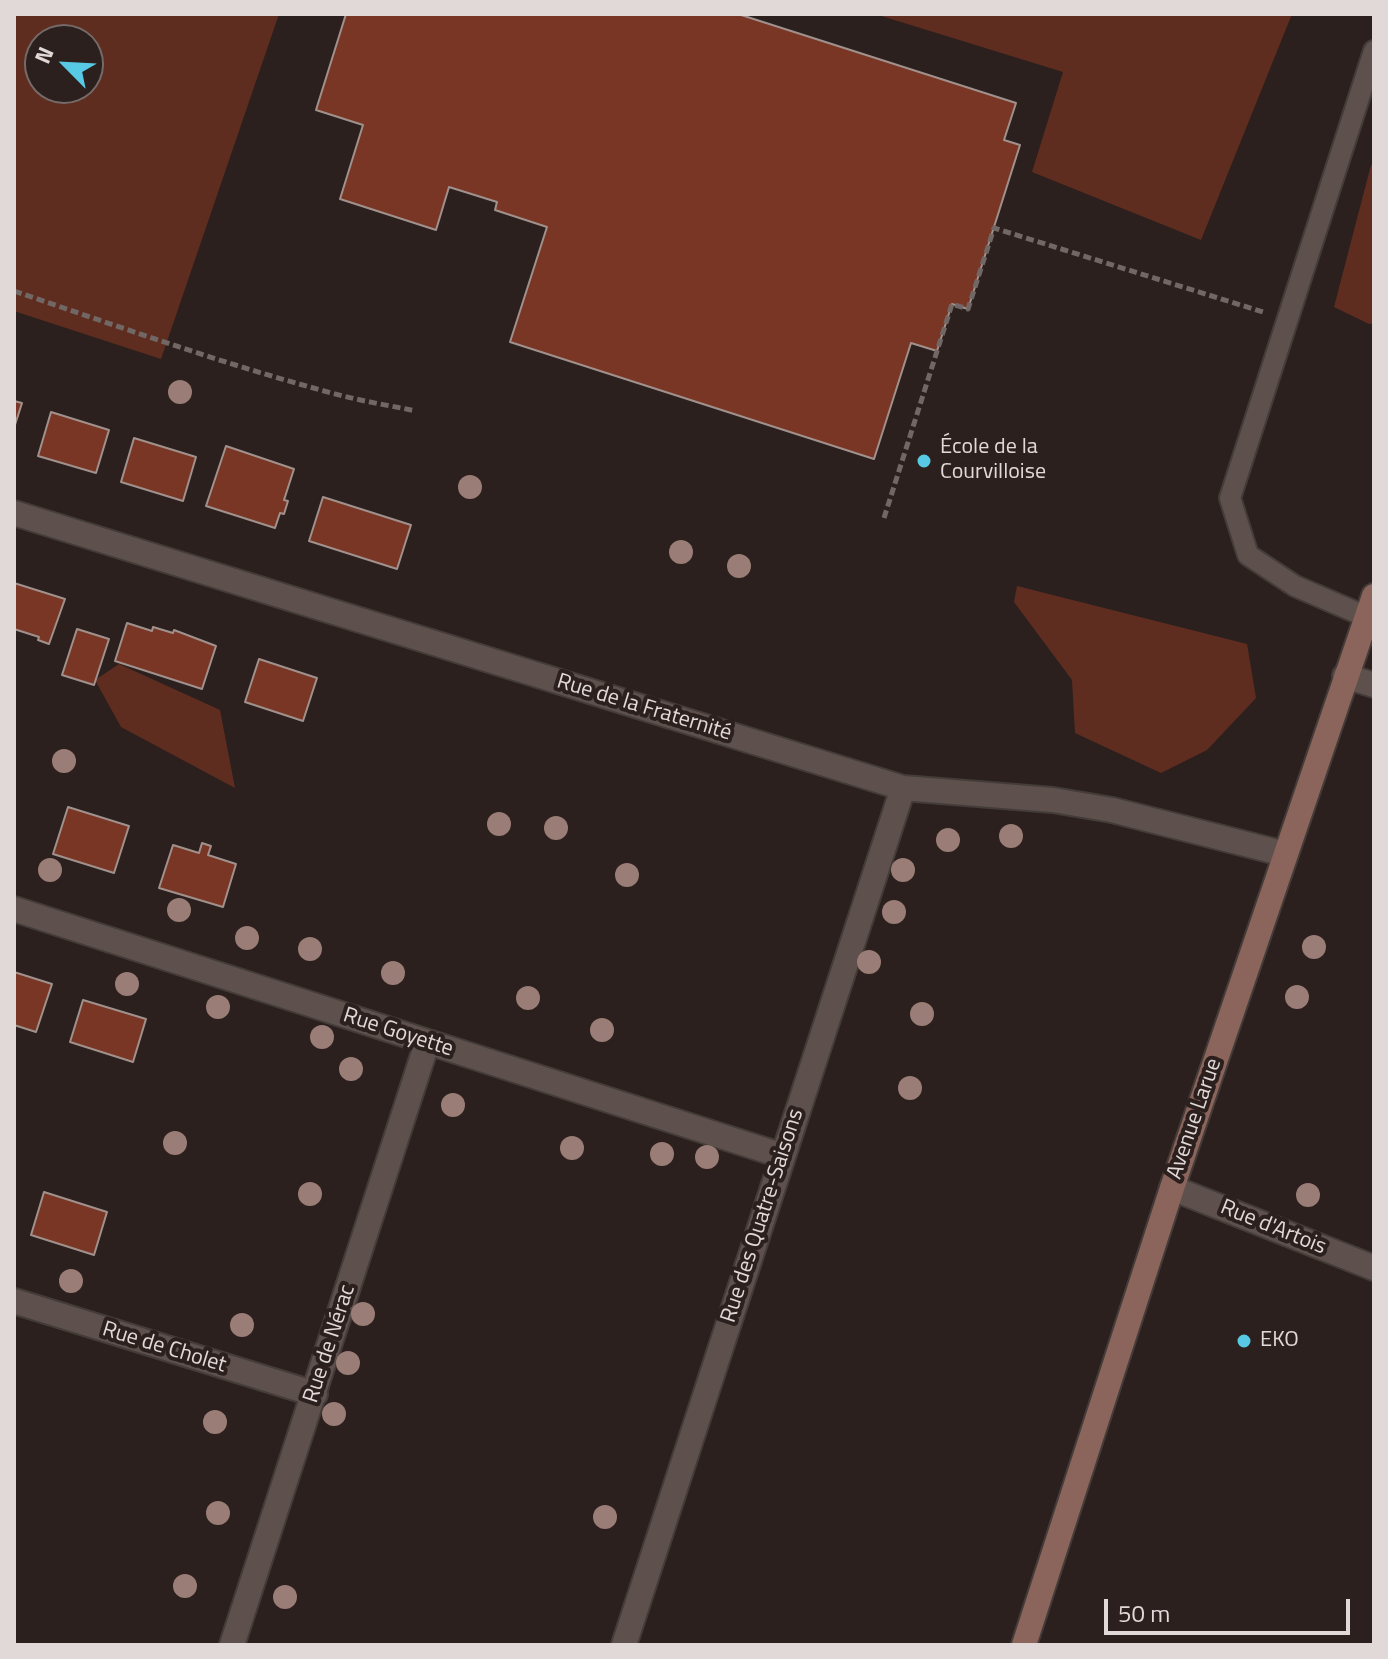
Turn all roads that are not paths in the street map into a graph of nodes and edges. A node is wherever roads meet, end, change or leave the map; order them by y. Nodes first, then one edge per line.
1 (1374, 51) edge
2 (14, 513) edge
3 (1370, 606) edge
4 (1345, 676) junction
5 (1374, 685) edge
6 (903, 788) junction
7 (1285, 854) junction
8 (14, 909) edge
9 (427, 1043) junction
10 (783, 1156) junction
11 (1172, 1188) junction
12 (1374, 1268) edge
13 (14, 1301) edge
14 (315, 1394) junction
15 (232, 1645) edge
16 (624, 1645) edge
17 (1024, 1645) edge

1 - 3 lane
2 - 6 street, Rue de la Fraternité
3 - 4 street, Avenue Larue
4 - 5 street
4 - 7 street, Avenue Larue
6 - 7 street, Rue de la Fraternité
6 - 10 street, Rue des Quatre-Saisons
7 - 11 street, Avenue Larue
8 - 9 street, Rue Goyette
9 - 10 street, Rue Goyette
9 - 14 street, Rue de Nérac
10 - 16 street, Rue des Quatre-Saisons
11 - 12 street, Rue d'Artois
11 - 17 street, Avenue Larue
13 - 14 street, Rue de Cholet
14 - 15 street, Rue de Nérac

